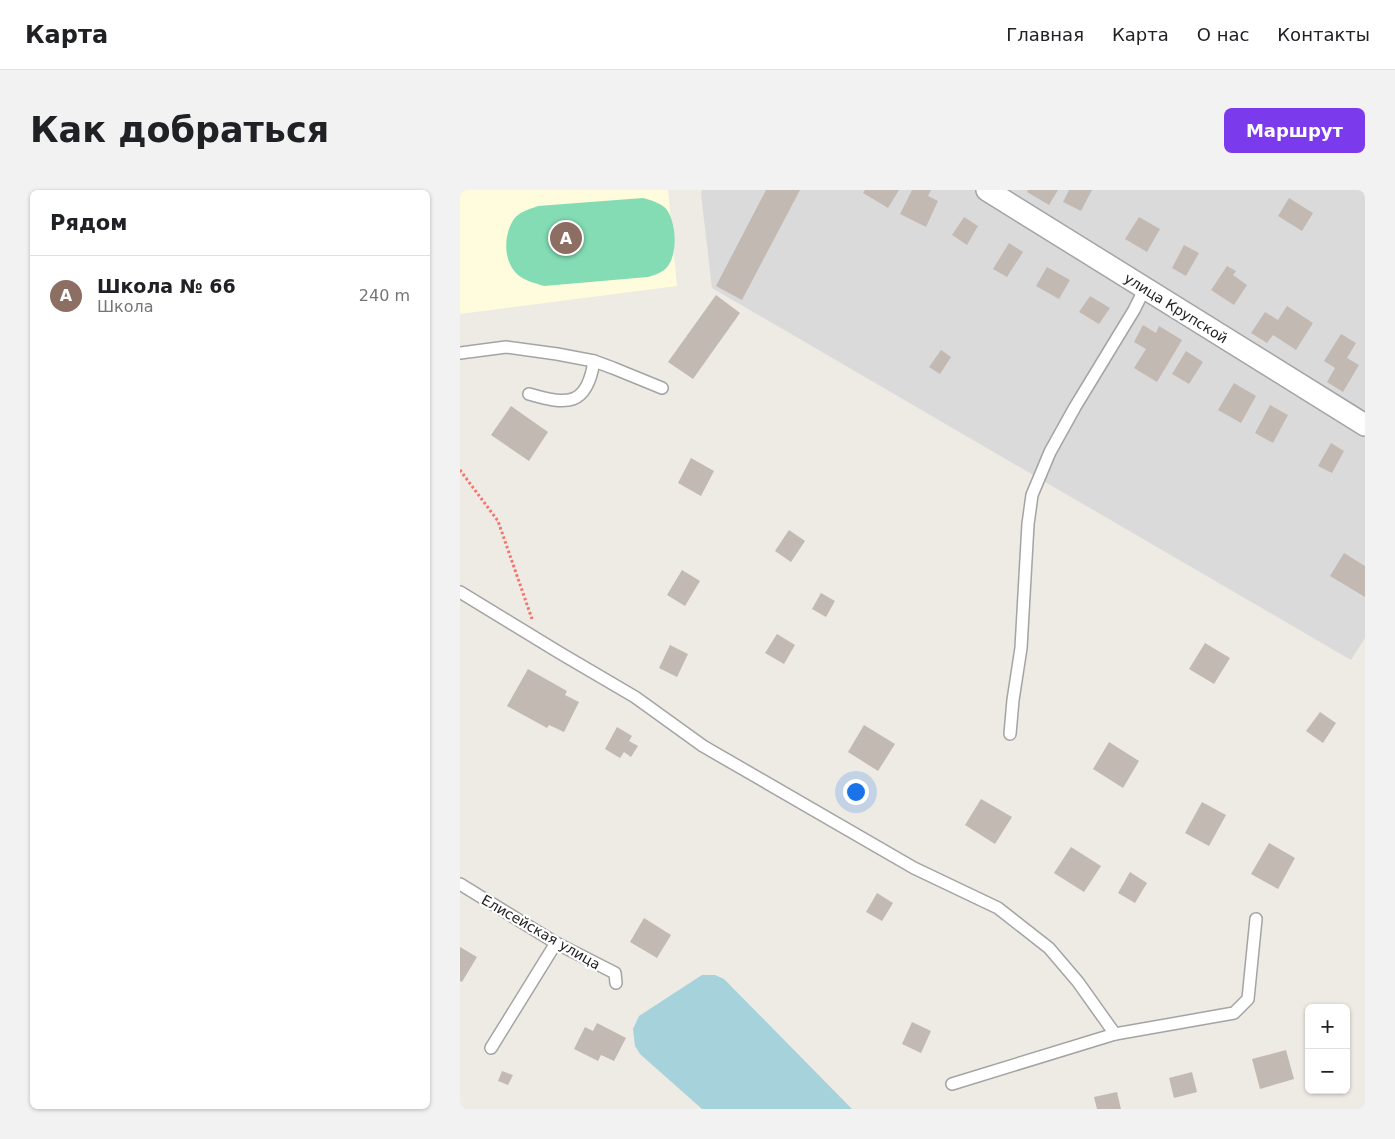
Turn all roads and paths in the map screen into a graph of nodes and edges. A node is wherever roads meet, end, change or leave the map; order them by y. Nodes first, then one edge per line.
1 (987, 190) edge
2 (1145, 288) junction
3 (460, 353) edge
4 (594, 361) junction
5 (662, 388) dead end
6 (529, 394) dead end
7 (1365, 425) edge
8 (460, 470) edge
9 (460, 592) edge
10 (533, 622) dead end
11 (1010, 734) dead end
12 (460, 884) edge
13 (1256, 918) dead end
14 (556, 943) junction
15 (616, 983) dead end
16 (1115, 1034) junction
17 (491, 1048) dead end
18 (952, 1084) dead end

1 - 2 street, улица Крупской
2 - 7 street, улица Крупской
2 - 11 lane
3 - 4 lane
4 - 5 lane
4 - 6 lane
8 - 10 path
9 - 16 lane
12 - 14 lane, Елисейская улица
13 - 16 lane
14 - 15 lane, Елисейская улица
14 - 17 lane
16 - 18 lane

